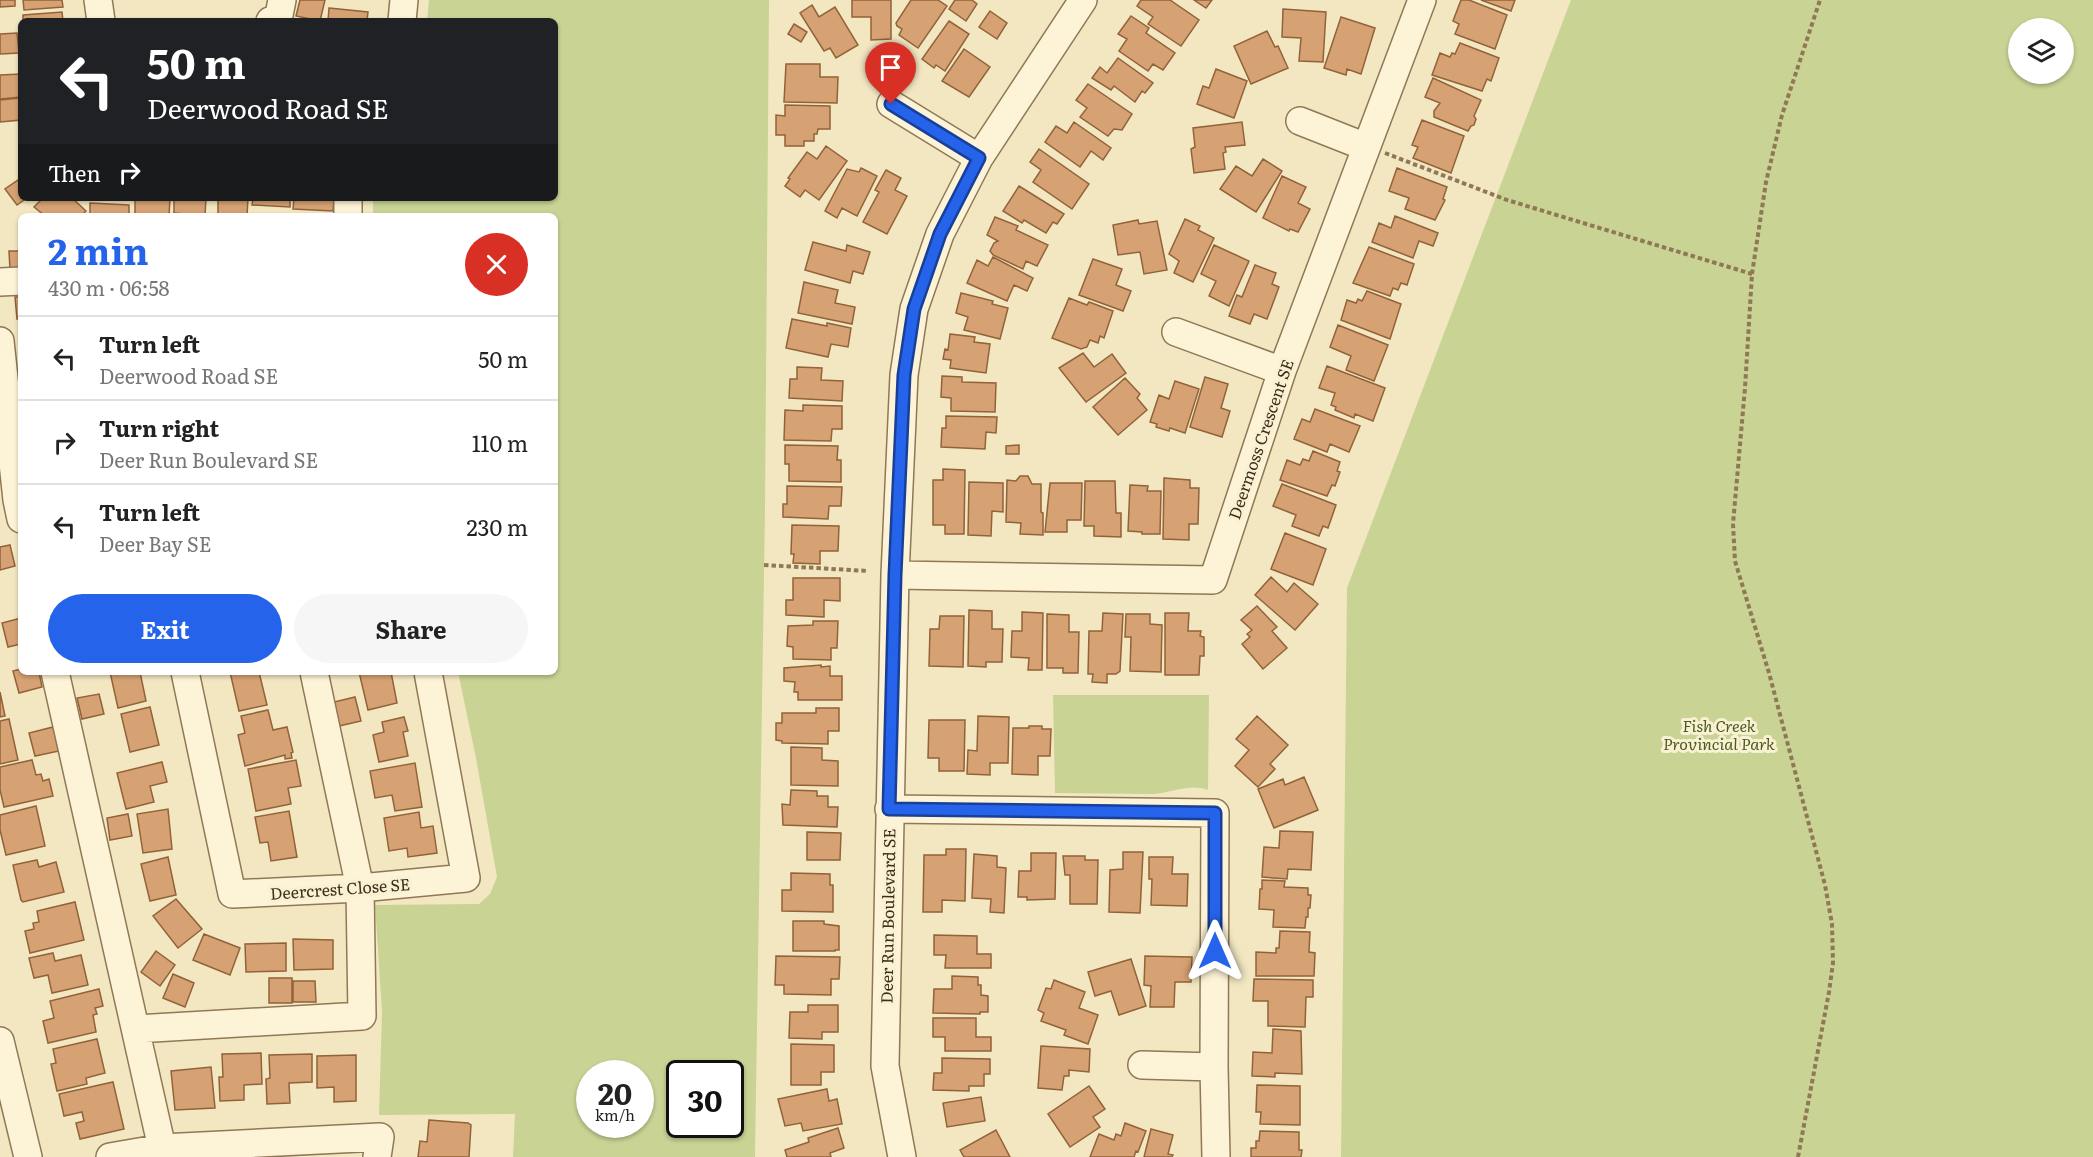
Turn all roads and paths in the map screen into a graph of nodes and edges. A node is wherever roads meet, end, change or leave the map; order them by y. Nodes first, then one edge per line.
1 (98, 0) edge
2 (282, 0) edge
3 (404, 0) edge
4 (1083, 0) edge
5 (1422, 0) edge
6 (1820, 0) edge
7 (101, 18) edge
8 (278, 18) edge
9 (402, 18) edge
10 (891, 104) dead end
11 (1300, 122) dead end
12 (1366, 147) junction
13 (979, 158) junction
14 (1752, 274) junction
15 (18, 281) edge
16 (0, 282) edge
17 (1176, 332) dead end
18 (0, 341) edge
19 (1282, 371) junction
20 (9, 408) edge
21 (18, 505) edge
22 (764, 565) dead end
23 (868, 571) dead end
24 (895, 575) junction
25 (56, 675) edge
26 (186, 675) edge
27 (315, 675) edge
28 (429, 675) edge
29 (889, 809) junction
30 (360, 888) junction
31 (136, 1029) junction
32 (0, 1041) edge
33 (1142, 1065) dead end
34 (1214, 1067) junction
35 (162, 1148) junction
36 (28, 1157) edge
37 (110, 1157) edge
38 (377, 1157) edge
39 (902, 1157) edge
40 (1216, 1157) edge
41 (1798, 1157) edge

1 - 7 street
2 - 8 street
3 - 9 street
4 - 13 street, Deer Run Boulevard SE
5 - 12 street, Deermoss Crescent SE
6 - 14 path
10 - 13 street
11 - 12 street
12 - 14 path
12 - 19 street, Deermoss Crescent SE
13 - 24 street, Deer Run Boulevard SE
14 - 41 path
15 - 16 street
17 - 19 street
18 - 20 street
19 - 24 street, Deermoss Crescent SE
20 - 21 street
22 - 23 path
24 - 29 street, Deer Run Boulevard SE
25 - 31 street
26 - 30 street, Deercrest Close SE
27 - 30 street
28 - 30 street, Deercrest Close SE
29 - 34 street
29 - 39 street, Deer Run Boulevard SE
30 - 31 street
31 - 35 street
32 - 36 street
33 - 34 street
34 - 40 street
35 - 37 street
35 - 38 street

